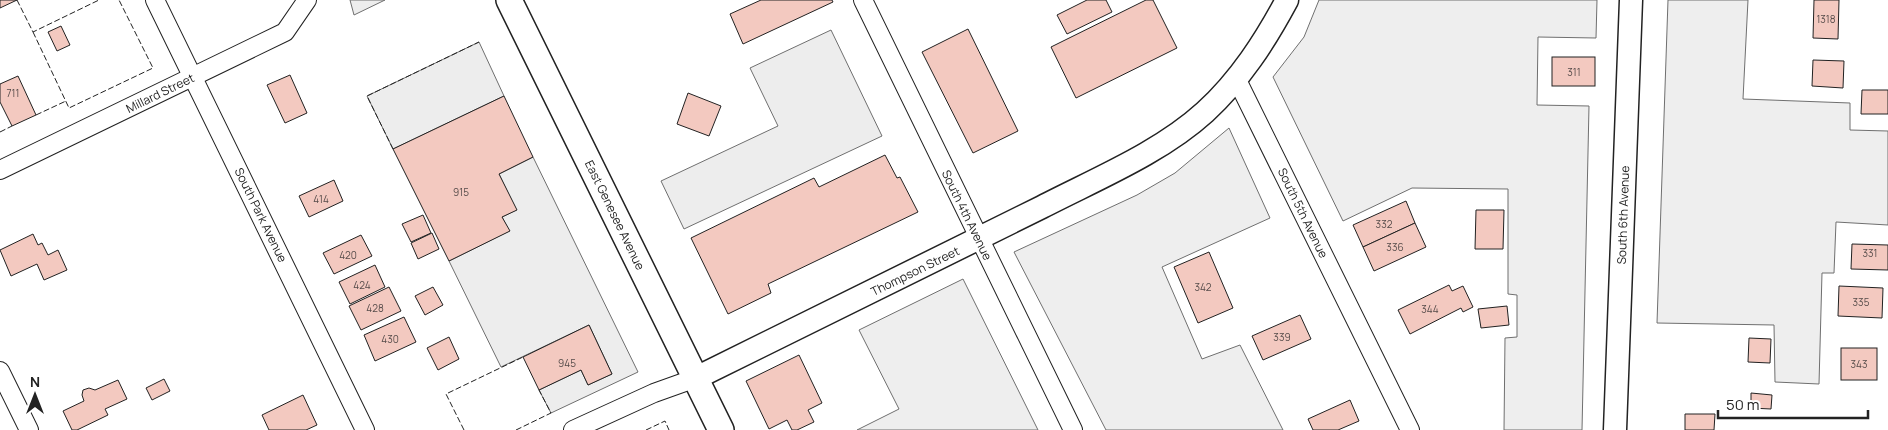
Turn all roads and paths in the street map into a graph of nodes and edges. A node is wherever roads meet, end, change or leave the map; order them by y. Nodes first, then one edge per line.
1 (155, 0) edge
2 (307, 0) edge
3 (509, 0) edge
4 (863, 0) edge
5 (1287, 0) edge
6 (1631, 0) edge
7 (194, 77) junction
8 (1237, 80) junction
9 (0, 170) edge
10 (979, 239) junction
11 (0, 371) edge
12 (696, 378) junction
13 (29, 430) edge
14 (365, 430) edge
15 (572, 430) edge
16 (721, 430) edge
17 (1073, 430) edge
18 (1410, 430) edge
19 (1614, 430) edge

1 - 7 street, South Park Avenue
2 - 7 street, Millard Street
3 - 12 main road, East Genesee Avenue
4 - 10 street, South 4th Avenue
5 - 8 street
6 - 19 street, South 6th Avenue
7 - 9 street, Millard Street
7 - 14 street, South Park Avenue
8 - 10 street, Thompson Street
8 - 18 street, South 5th Avenue
10 - 12 street, Thompson Street
10 - 17 street, South 4th Avenue
11 - 13 street
12 - 15 street, Thompson Street
12 - 16 main road, East Genesee Avenue

